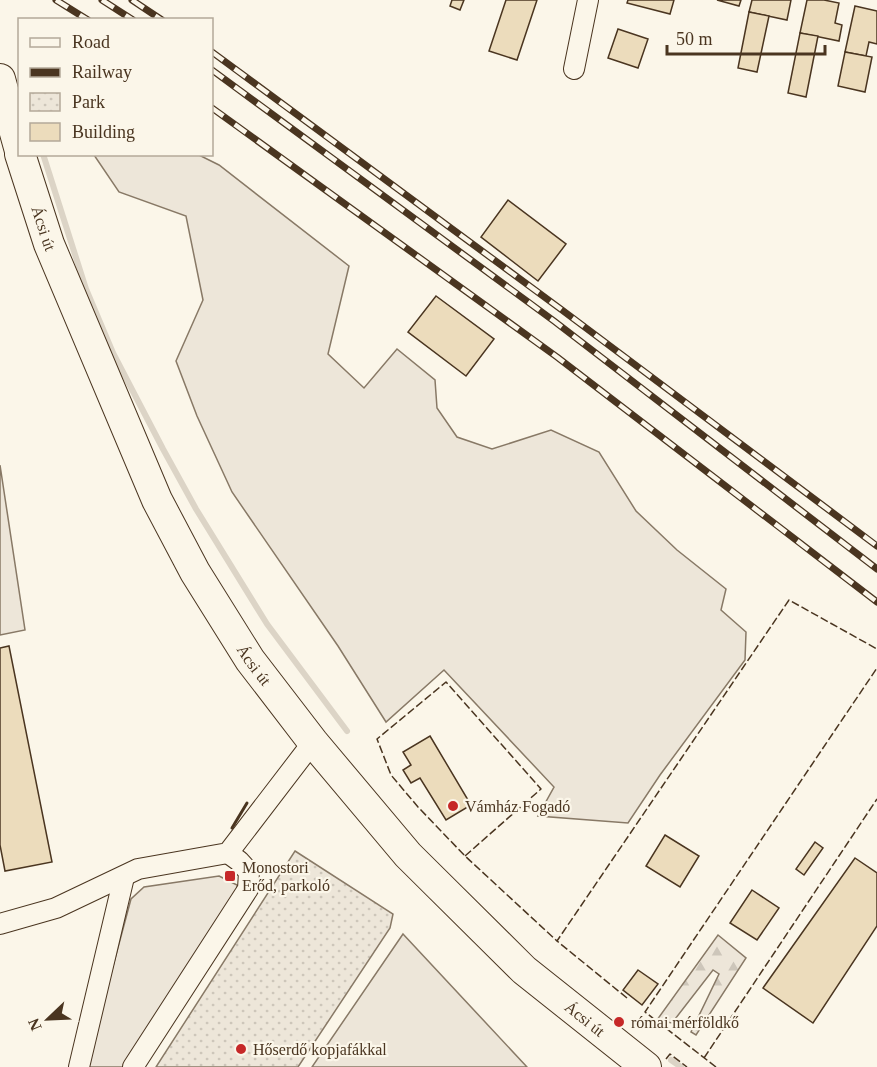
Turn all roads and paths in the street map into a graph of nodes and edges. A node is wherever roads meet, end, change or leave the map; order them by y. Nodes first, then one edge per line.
1 (588, 0) edge
2 (574, 69) dead end
3 (0, 79) edge
4 (18, 146) edge
5 (21, 156) edge
6 (313, 742) junction
7 (228, 853) junction
8 (124, 877) junction
9 (0, 924) edge
10 (79, 1067) edge
11 (133, 1067) edge
12 (646, 1067) edge

1 - 2 street
3 - 4 main road, Ácsi út
5 - 6 main road, Ácsi út
6 - 7 street
6 - 12 main road, Ácsi út
7 - 8 street
7 - 11 street
8 - 9 street
8 - 10 street

